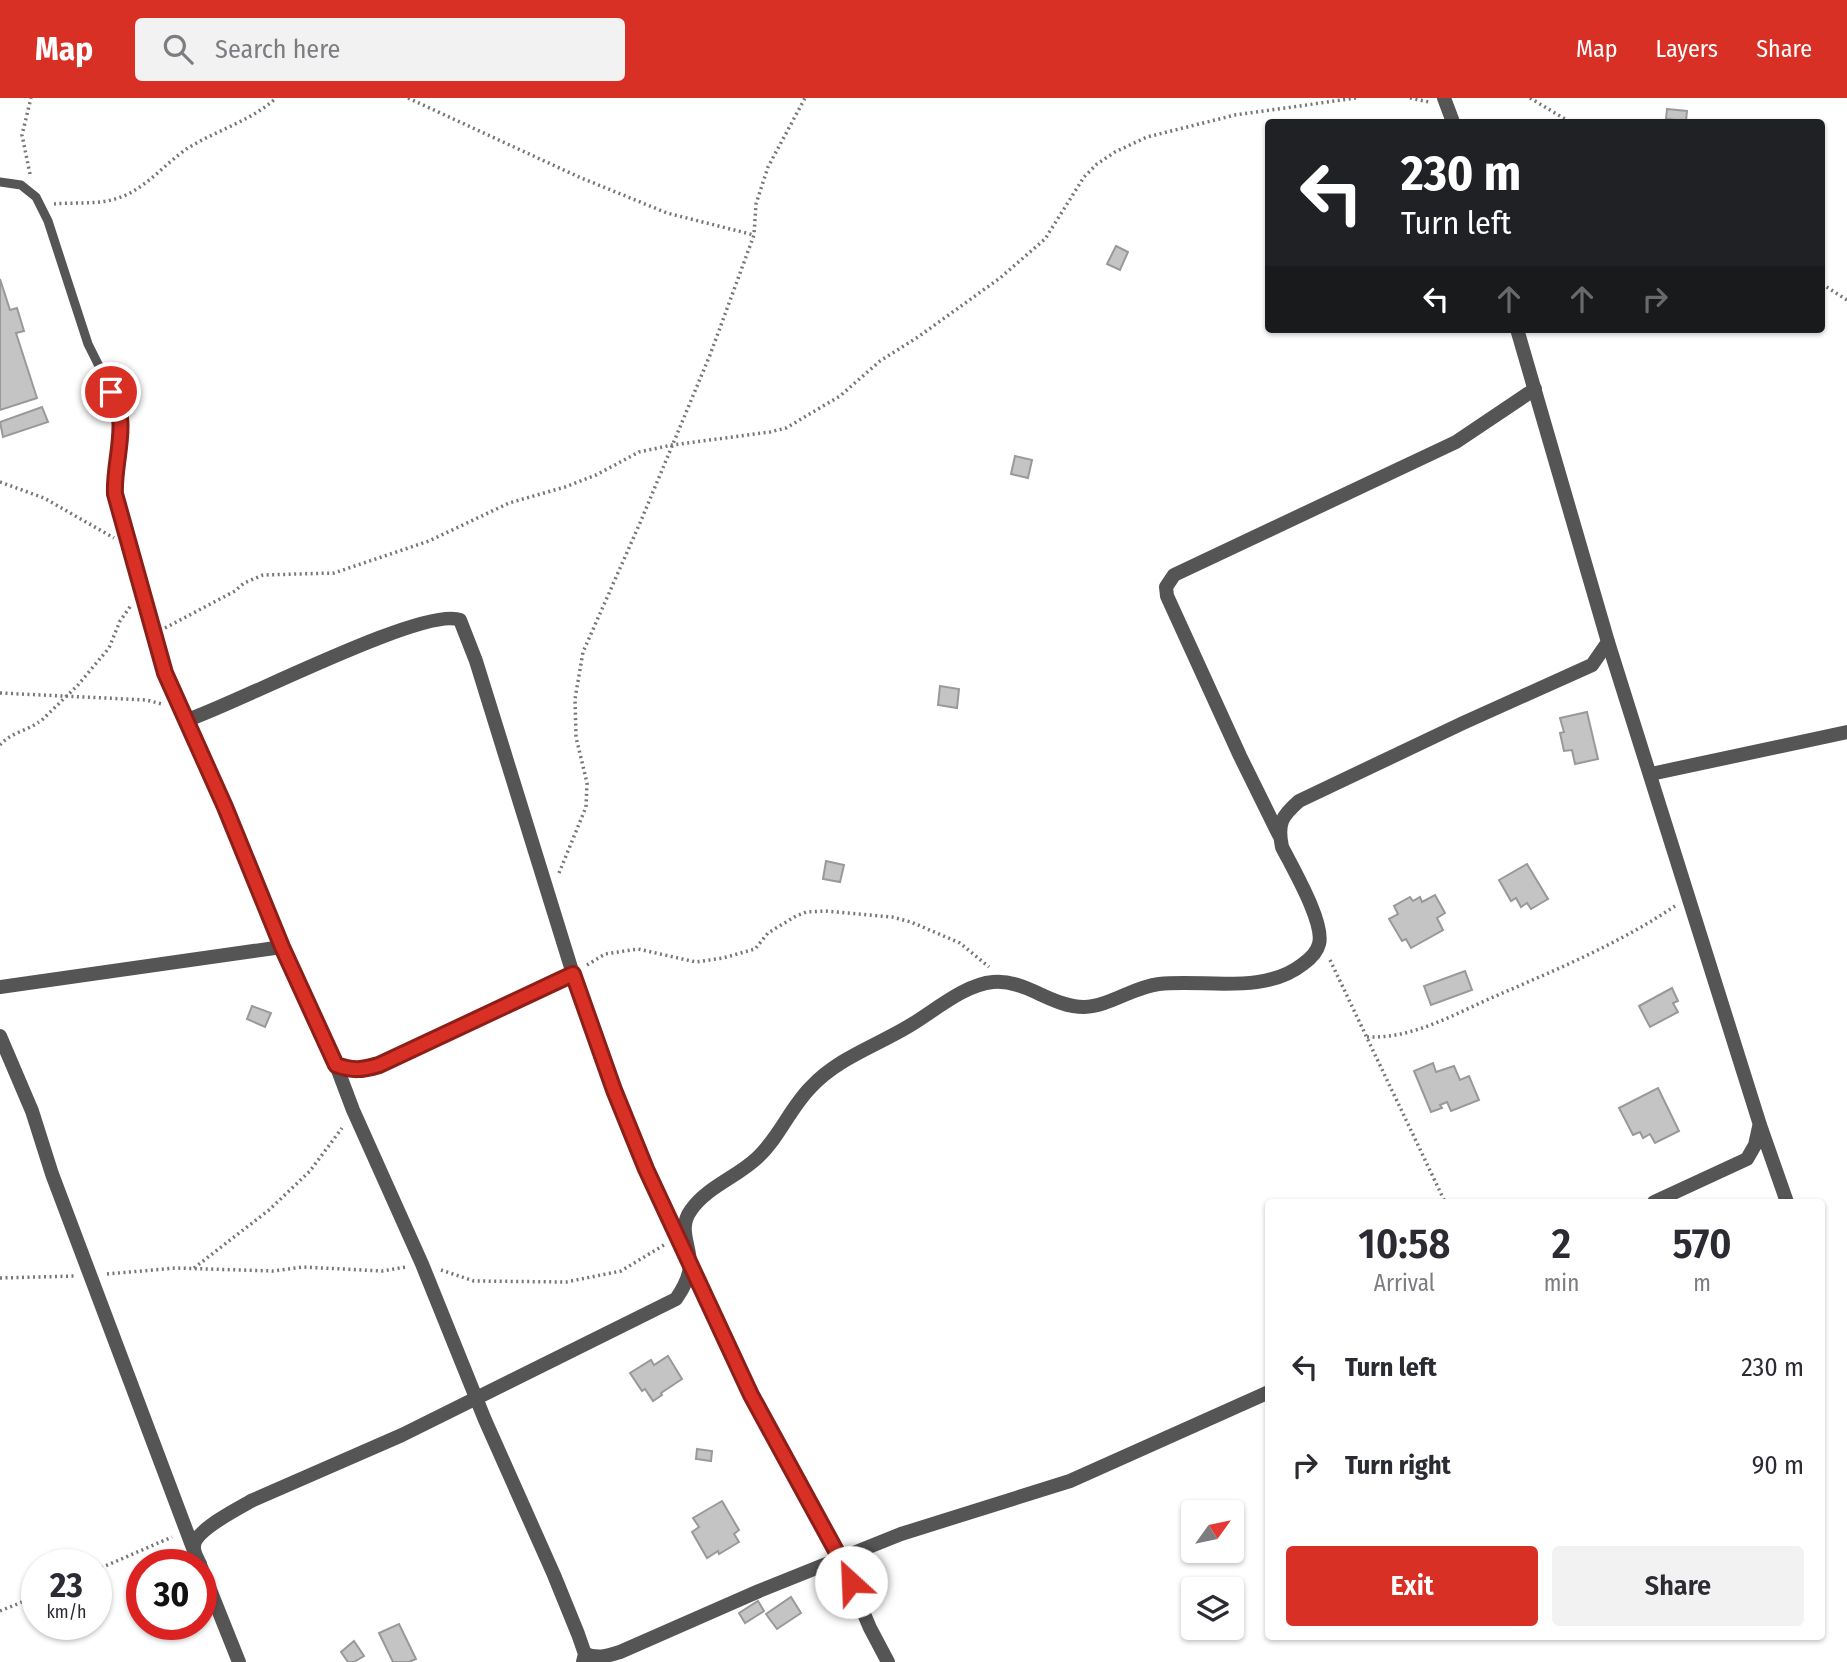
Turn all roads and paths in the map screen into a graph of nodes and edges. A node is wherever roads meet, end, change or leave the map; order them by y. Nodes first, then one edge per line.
1 (31, 98) edge
2 (276, 98) edge
3 (408, 98) edge
4 (806, 98) edge
5 (1356, 98) edge
6 (1444, 98) edge
7 (1530, 98) edge
8 (1451, 119) edge
9 (1565, 119) edge
10 (0, 182) edge
11 (38, 201) junction
12 (754, 235) junction
13 (1825, 286) edge
14 (1847, 300) edge
15 (1518, 333) edge
16 (1535, 389) junction
17 (672, 445) junction
18 (0, 482) edge
19 (128, 547) junction
20 (142, 586) junction
21 (154, 634) junction
22 (1608, 642) junction
23 (165, 673) joint
24 (0, 693) edge
25 (66, 696) junction
26 (187, 720) junction
27 (1847, 732) edge
28 (0, 745) edge
29 (1651, 774) junction
30 (1280, 836) junction
31 (1687, 898) junction
32 (548, 899) junction
33 (1320, 943) junction
34 (282, 947) junction
35 (573, 974) junction
36 (1007, 983) junction
37 (0, 987) edge
38 (0, 1036) edge
39 (1367, 1037) junction
40 (336, 1065) junction
41 (347, 1121) dead end
42 (1760, 1125) junction
43 (1444, 1199) edge
44 (1660, 1199) edge
45 (1786, 1199) edge
46 (678, 1237) junction
47 (422, 1264) junction
48 (690, 1265) junction
49 (194, 1268) junction
50 (91, 1275) junction
51 (0, 1278) edge
52 (1265, 1394) edge
53 (476, 1398) junction
54 (187, 1533) junction
55 (194, 1548) joint
56 (841, 1560) junction
57 (112, 1563) edge
58 (21, 1602) edge
59 (217, 1606) edge
60 (0, 1611) edge
61 (584, 1658) edge
62 (239, 1662) edge
63 (888, 1662) edge

1 - 11 path
2 - 11 path
3 - 12 path
4 - 12 path
5 - 17 path
6 - 8 street
7 - 9 path
10 - 11 lane
11 - 19 lane
12 - 17 path
13 - 14 path
15 - 16 street
16 - 22 street
16 - 30 street
17 - 21 path
17 - 32 path
18 - 19 path
19 - 20 lane
20 - 21 lane
20 - 25 path
21 - 23 lane
22 - 29 street
22 - 30 street
23 - 26 street
24 - 25 path
25 - 26 path
25 - 28 path
26 - 32 street
26 - 34 street
27 - 29 street
29 - 31 street
30 - 33 street
31 - 39 path
31 - 42 street
32 - 35 street
33 - 36 street
33 - 39 path
34 - 37 street
34 - 40 street
35 - 36 path
35 - 40 street
35 - 46 street
36 - 48 street
38 - 50 street
39 - 43 path
40 - 47 street
41 - 49 path
42 - 44 street
42 - 45 street
46 - 47 path
46 - 48 street
47 - 49 path
47 - 53 street
48 - 53 street
48 - 56 street
49 - 50 path
50 - 51 path
50 - 54 street
52 - 56 street
53 - 55 street
53 - 61 street
54 - 55 street
54 - 57 path
56 - 61 street
56 - 63 street
58 - 60 path
59 - 62 street

